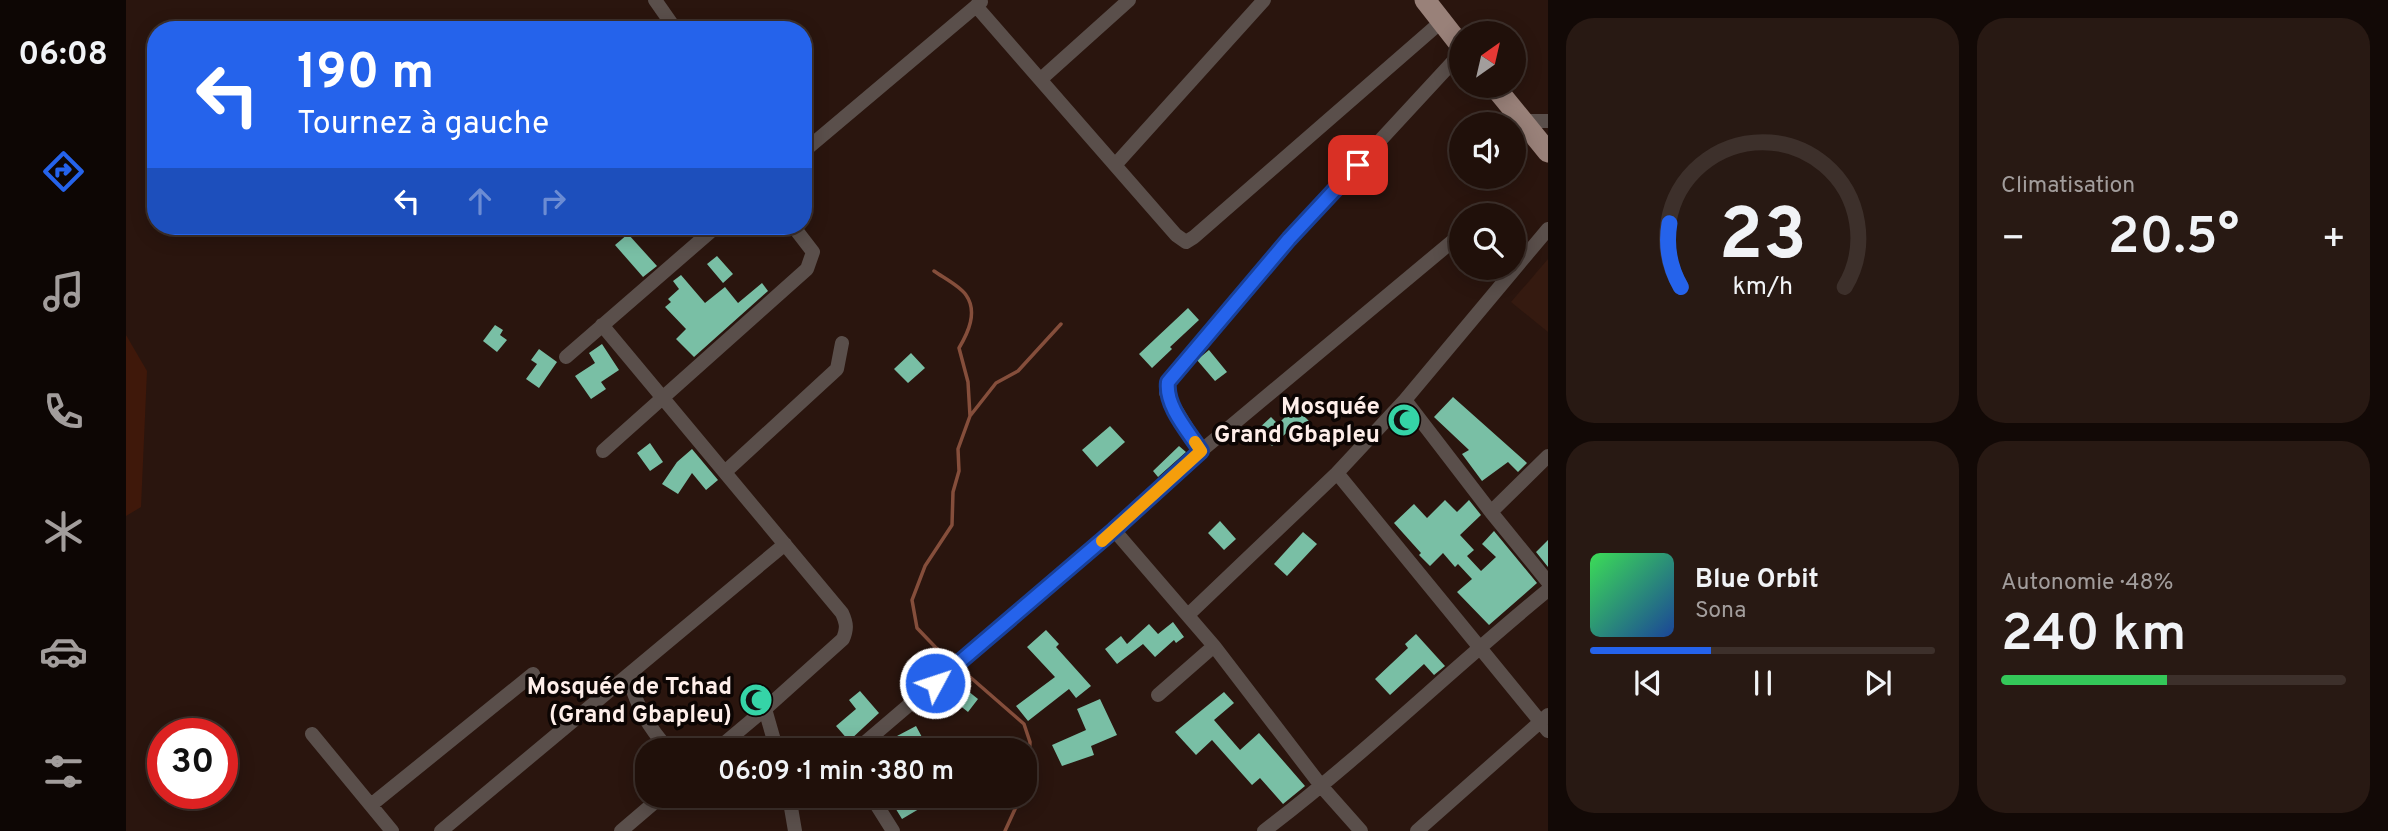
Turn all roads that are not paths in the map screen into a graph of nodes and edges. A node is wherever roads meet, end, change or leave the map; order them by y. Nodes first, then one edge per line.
1 (655, 0) edge
2 (1129, 0) edge
3 (1264, 0) edge
4 (1425, 0) edge
5 (980, 3) edge
6 (670, 21) edge
7 (1442, 21) junction
8 (1449, 30) edge
9 (1449, 66) edge
10 (1041, 79) junction
11 (1504, 98) edge
12 (1516, 112) edge
13 (1526, 121) edge
14 (1548, 121) edge
15 (1526, 125) edge
16 (812, 144) edge
17 (1548, 152) edge
18 (1116, 164) junction
19 (1548, 229) edge
20 (707, 235) edge
21 (800, 235) edge
22 (1449, 244) edge
23 (1526, 250) edge
24 (1500, 280) edge
25 (602, 325) junction
26 (842, 343) dead end
27 (566, 357) dead end
28 (663, 399) junction
29 (1405, 400) junction
30 (603, 451) dead end
31 (1201, 451) junction
32 (1548, 456) edge
33 (725, 472) junction
34 (1337, 473) junction
35 (1491, 512) junction
36 (1114, 530) junction
37 (785, 544) junction
38 (1548, 582) edge
39 (1548, 590) edge
40 (1188, 615) junction
41 (1214, 646) junction
42 (1478, 647) junction
43 (533, 674) dead end
44 (628, 676) junction
45 (1158, 695) dead end
46 (765, 709) junction
47 (1545, 723) edge
48 (312, 734) dead end
49 (658, 738) edge
50 (730, 738) edge
51 (773, 738) edge
52 (870, 738) edge
53 (1322, 787) junction
54 (372, 805) junction
55 (648, 808) edge
56 (794, 808) edge
57 (879, 808) edge
58 (391, 831) edge
59 (442, 831) edge
60 (621, 831) edge
61 (795, 831) edge
62 (893, 831) edge
63 (1264, 831) edge
64 (1361, 831) edge
65 (1417, 831) edge

1 - 6 street
2 - 10 street
3 - 18 street
4 - 7 main road
5 - 10 street
5 - 16 street
7 - 8 main road
7 - 18 street
9 - 31 street
10 - 18 street
11 - 12 main road
13 - 14 street
15 - 17 main road
19 - 23 street
20 - 25 street
21 - 28 street
22 - 31 street
24 - 29 street
25 - 27 street
25 - 28 street
26 - 33 street
28 - 30 street
28 - 33 street
29 - 34 street
29 - 35 street
31 - 36 street
32 - 35 street
33 - 37 street
34 - 40 street
34 - 42 street
35 - 38 street
36 - 40 street
36 - 52 street
37 - 44 street
37 - 46 street
39 - 42 street
40 - 41 street
41 - 45 street
41 - 53 street
42 - 47 street
42 - 53 street
43 - 54 street
44 - 49 street
44 - 59 street
46 - 50 street
46 - 51 street
47 - 65 street
48 - 54 street
53 - 63 street
53 - 64 street
54 - 58 street
55 - 60 street
56 - 61 street
57 - 62 street

